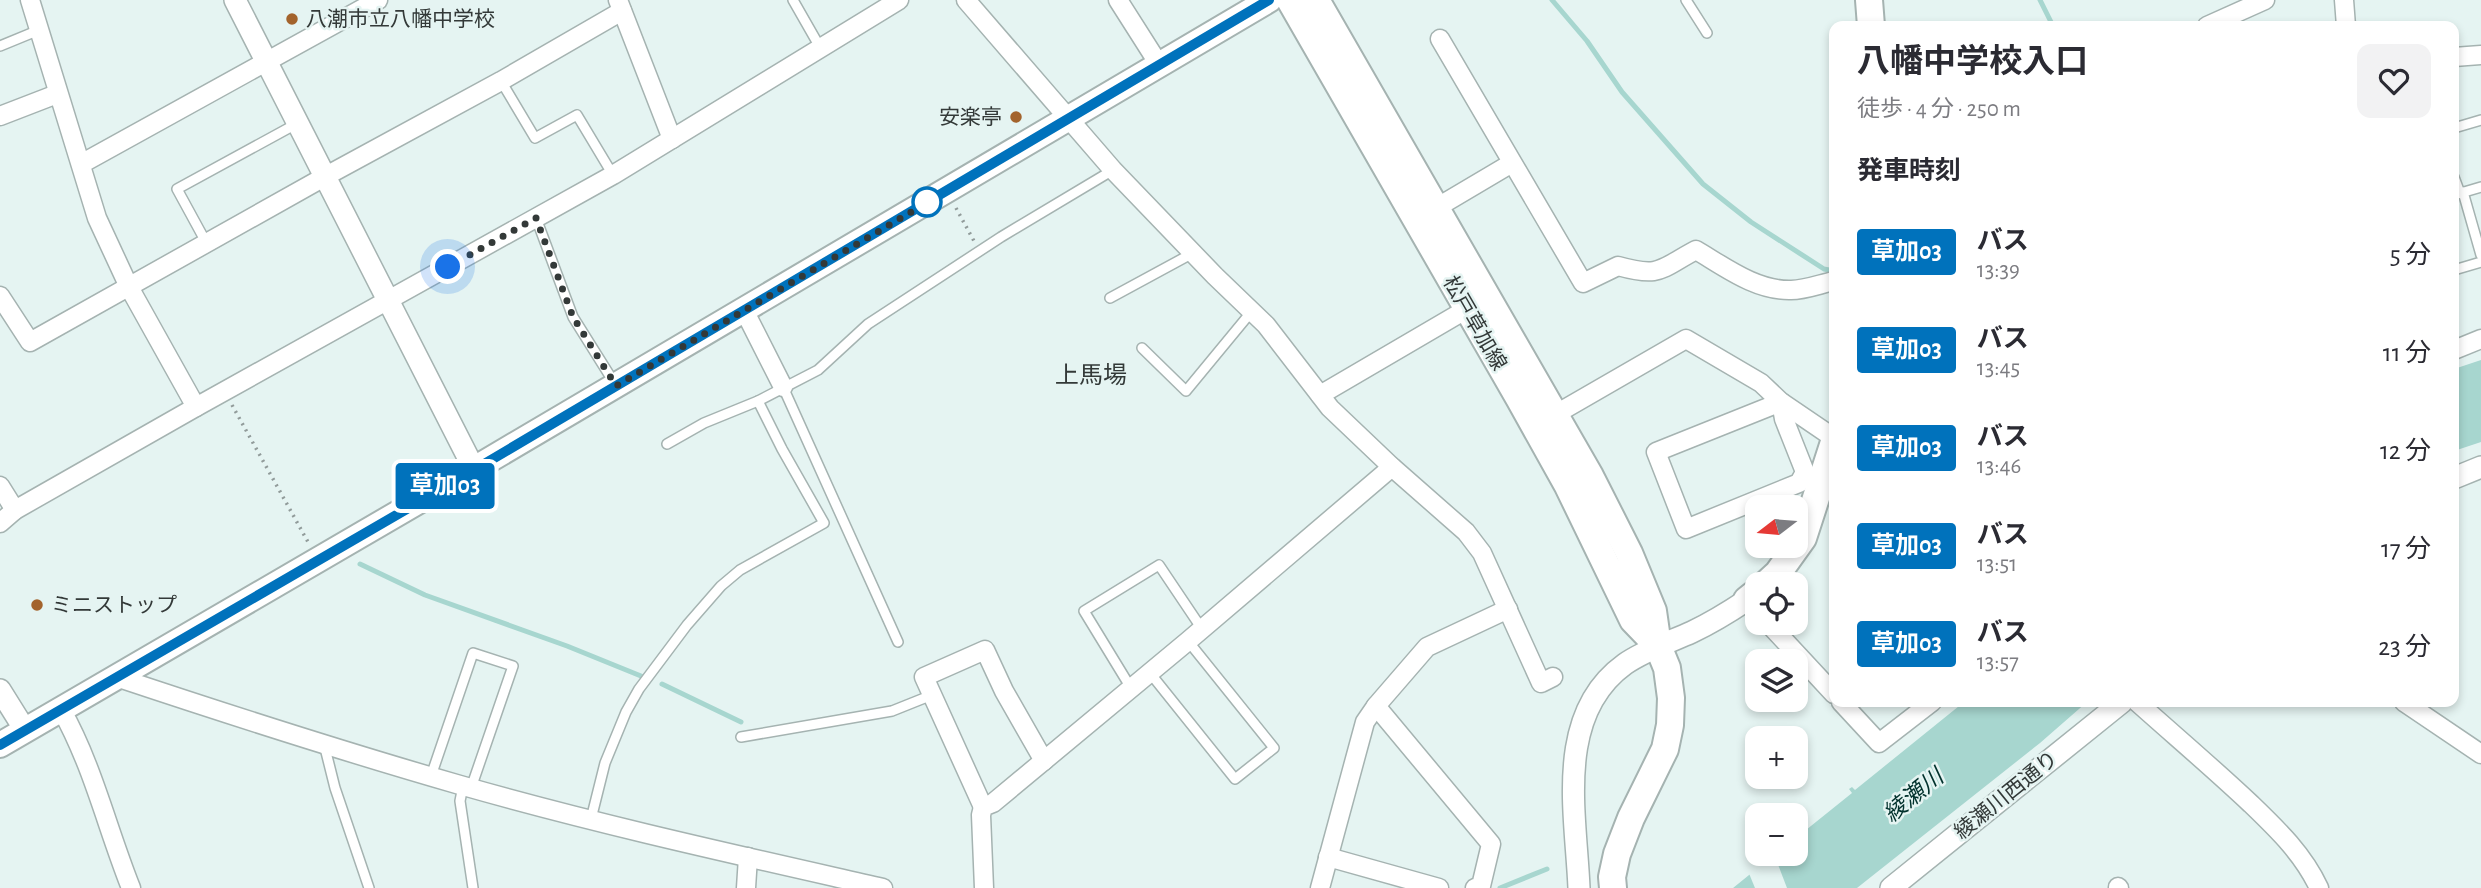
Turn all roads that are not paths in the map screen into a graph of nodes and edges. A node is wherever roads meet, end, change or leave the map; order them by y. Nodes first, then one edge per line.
1 (30, 0) edge
2 (235, 0) edge
3 (378, 0) edge
4 (793, 0) edge
5 (899, 0) edge
6 (966, 0) edge
7 (1118, 0) edge
8 (1269, 0) edge
9 (1290, 0) edge
10 (1316, 0) edge
11 (1686, 0) edge
12 (1869, 0) edge
13 (2265, 0) edge
14 (2344, 0) edge
15 (620, 5) edge
16 (1871, 21) edge
17 (2218, 21) edge
18 (2346, 21) edge
19 (39, 30) junction
20 (1707, 33) dead end
21 (1440, 39) dead end
22 (0, 46) edge
23 (821, 49) junction
24 (2481, 55) edge
25 (2459, 57) edge
26 (267, 61) junction
27 (1160, 66) junction
28 (501, 81) junction
29 (57, 93) junction
30 (0, 116) edge
31 (1070, 118) junction
32 (2481, 120) edge
33 (298, 123) junction
34 (2459, 127) edge
35 (672, 139) junction
36 (1512, 163) junction
37 (80, 164) junction
38 (1113, 170) junction
39 (613, 175) junction
40 (326, 176) junction
41 (2481, 187) edge
42 (2459, 193) edge
43 (1436, 208) junction
44 (536, 218) junction
45 (207, 244) junction
46 (1193, 253) junction
47 (2481, 255) edge
48 (2481, 262) edge
49 (2459, 269) edge
50 (1829, 282) edge
51 (129, 288) junction
52 (1110, 298) dead end
53 (388, 300) junction
54 (2, 303) edge
55 (1467, 309) junction
56 (744, 310) junction
57 (1252, 311) junction
58 (2481, 339) edge
59 (2459, 347) edge
60 (1142, 348) dead end
61 (616, 386) junction
62 (783, 387) junction
63 (1320, 395) junction
64 (758, 401) junction
65 (1781, 401) junction
66 (196, 407) junction
67 (1556, 414) junction
68 (1829, 436) edge
69 (667, 444) dead end
70 (1829, 456) edge
71 (1391, 467) junction
72 (2481, 467) edge
73 (474, 470) junction
74 (2459, 476) edge
75 (0, 486) edge
76 (15, 510) junction
77 (0, 523) edge
78 (1779, 572) edge
79 (1745, 603) edge
80 (1508, 609) junction
81 (1202, 629) junction
82 (1779, 635) edge
83 (1188, 641) junction
84 (898, 642) dead end
85 (1658, 646) junction
86 (1150, 673) junction
87 (116, 677) junction
88 (1553, 677) dead end
89 (1131, 688) junction
90 (1829, 689) edge
91 (0, 690) edge
92 (932, 695) junction
93 (1376, 706) junction
94 (1846, 707) edge
95 (1926, 707) edge
96 (2116, 707) edge
97 (2143, 707) edge
98 (2411, 707) edge
99 (61, 709) junction
100 (25, 730) junction
101 (741, 737) dead end
102 (324, 744) junction
103 (0, 745) edge
104 (2481, 754) edge
105 (1044, 761) junction
106 (431, 776) junction
107 (467, 787) junction
108 (983, 807) junction
109 (591, 819) junction
110 (748, 857) junction
111 (1328, 857) junction
112 (131, 888) edge
113 (369, 888) edge
114 (473, 888) edge
115 (746, 888) edge
116 (883, 888) edge
117 (984, 888) edge
118 (1320, 888) edge
119 (1439, 888) edge
120 (1475, 888) edge
121 (1579, 888) edge
122 (1613, 888) edge
123 (1891, 888) edge
124 (2319, 888) edge

1 - 19 street
2 - 26 street
3 - 26 street
4 - 23 lane
5 - 23 street
6 - 31 street
7 - 27 street
8 - 27 main road
9 - 55 main road, 松戸草加線
10 - 43 main road, 松戸草加線
11 - 20 lane
12 - 16 main road
13 - 17 street
14 - 18 street
15 - 28 street
15 - 35 street
19 - 22 lane
19 - 29 street
21 - 36 street
23 - 35 street
24 - 25 street
26 - 33 street
26 - 37 street
27 - 31 main road
28 - 39 lane
28 - 40 street
29 - 30 street
29 - 37 street
31 - 38 street
31 - 56 main road
32 - 34 lane
33 - 40 street
33 - 45 lane
35 - 39 street
36 - 43 street
36 - 50 street
37 - 51 street
38 - 46 street
38 - 62 lane
39 - 44 street
40 - 45 street
40 - 53 street
41 - 42 lane
42 - 47 lane
43 - 67 main road, 松戸草加線
44 - 53 street
44 - 61 lane
45 - 51 street
46 - 52 lane
46 - 57 street
48 - 49 lane
51 - 54 street
51 - 66 street
53 - 66 street
53 - 73 street
55 - 63 street
55 - 85 main road, 松戸草加線
56 - 61 main road
56 - 62 street
57 - 60 lane
57 - 63 street
58 - 59 street
61 - 73 main road
62 - 64 lane
62 - 84 lane
63 - 71 street
64 - 69 lane
64 - 109 lane
65 - 65 street
65 - 67 street
65 - 68 street
66 - 76 street
67 - 85 main road, 松戸草加線
70 - 78 main road
71 - 80 street
71 - 81 street
72 - 74 street
73 - 87 main road
75 - 76 street
76 - 77 street
79 - 85 street
80 - 88 street
80 - 93 street
81 - 83 street
81 - 89 lane
82 - 90 street
83 - 86 street
83 - 86 lane
85 - 121 street
85 - 122 main road, 松戸草加線
86 - 89 street
87 - 99 main road
87 - 102 street
89 - 105 street
91 - 100 street
92 - 101 lane
92 - 105 street
92 - 108 street
93 - 111 street
93 - 120 street
94 - 95 street
96 - 123 street, 綾瀬川西通り
97 - 124 street
98 - 104 street
99 - 100 main road
99 - 112 street
100 - 103 main road
102 - 106 street
102 - 113 lane
105 - 108 street
106 - 107 street
106 - 107 lane
107 - 109 street
107 - 114 lane
108 - 117 street
109 - 110 street
110 - 115 street
110 - 116 street
111 - 118 street
111 - 119 street

